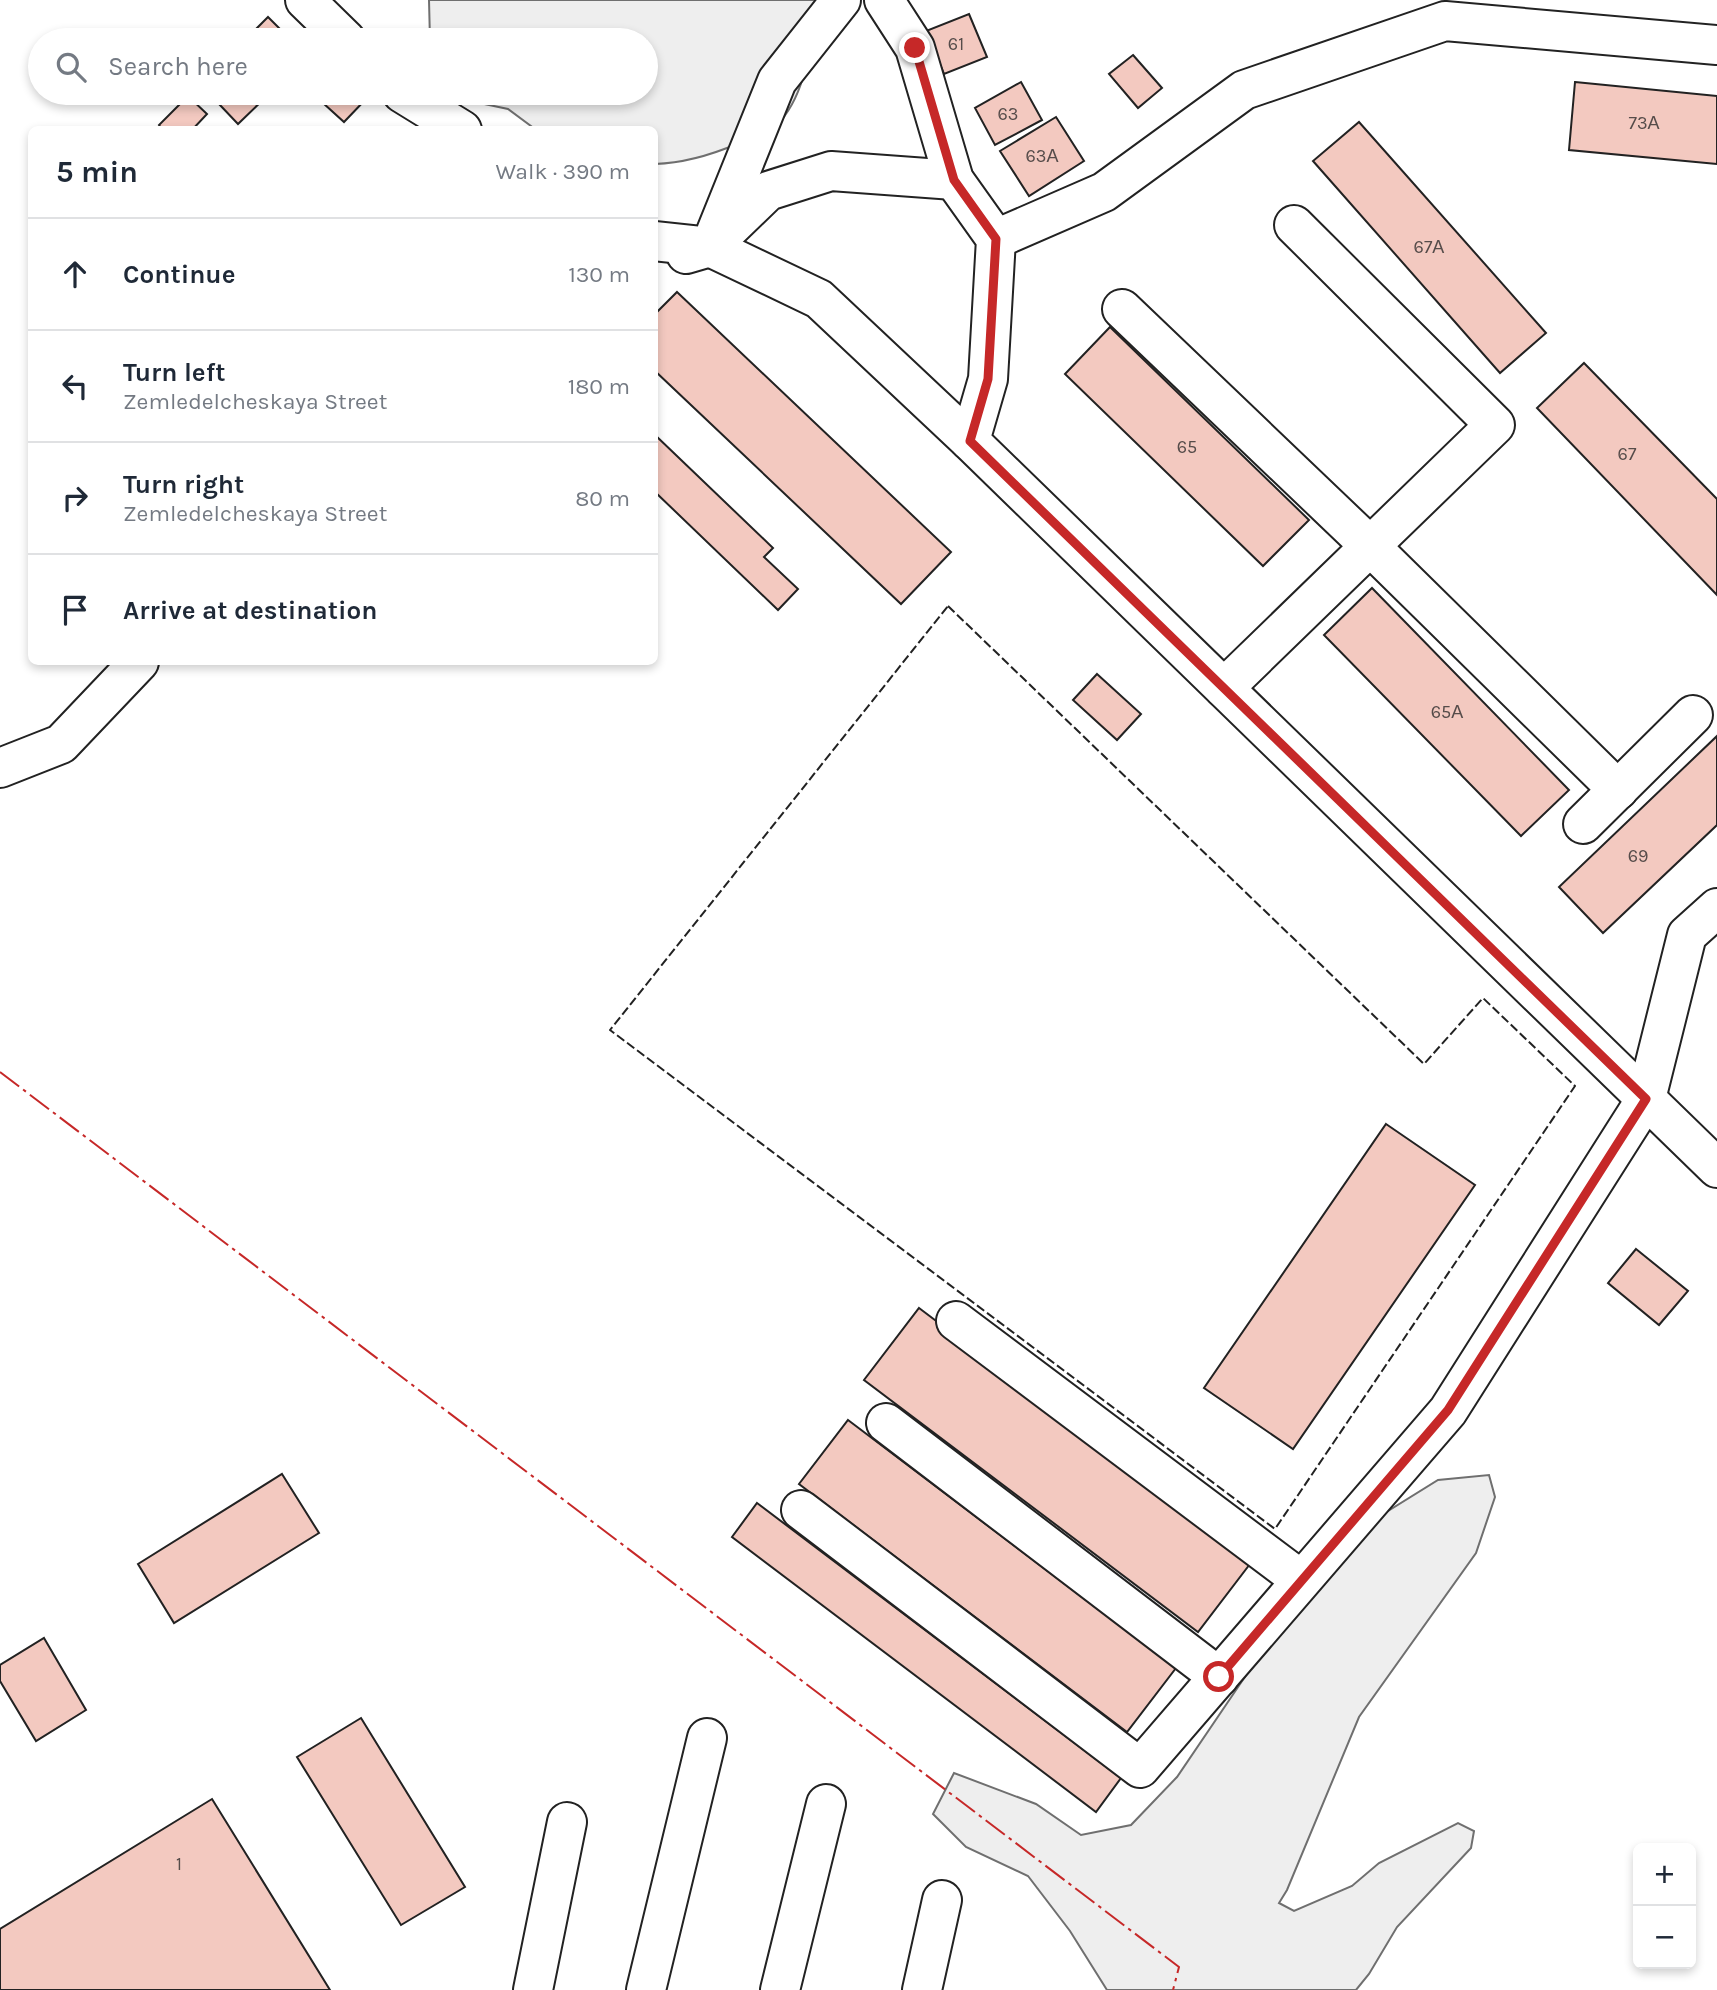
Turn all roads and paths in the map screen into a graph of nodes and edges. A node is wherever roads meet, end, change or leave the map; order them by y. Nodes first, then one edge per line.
1 (305, 0) edge
2 (841, 0) edge
3 (884, 0) edge
4 (334, 28) edge
5 (1717, 45) edge
6 (421, 105) edge
7 (456, 126) edge
8 (954, 180) junction
9 (1294, 225) dead end
10 (996, 239) junction
11 (658, 241) edge
12 (710, 247) junction
13 (658, 261) edge
14 (1122, 309) dead end
15 (970, 441) junction
16 (1370, 546) junction
17 (136, 665) edge
18 (1224, 688) junction
19 (1693, 715) dead end
20 (0, 768) edge
21 (1618, 790) junction
22 (1583, 824) dead end
23 (1717, 908) edge
24 (1646, 1099) junction
25 (1717, 1168) edge
26 (956, 1321) dead end
27 (886, 1423) dead end
28 (801, 1510) dead end
29 (1301, 1580) junction
30 (1219, 1677) junction
31 (707, 1738) dead end
32 (825, 1804) dead end
33 (567, 1822) dead end
34 (942, 1900) dead end
35 (533, 1990) edge
36 (646, 1990) edge
37 (780, 1990) edge
38 (922, 1990) edge

1 - 4 street
2 - 12 street
3 - 8 street
5 - 10 street
6 - 7 street
8 - 10 street
8 - 12 street
9 - 16 street
10 - 15 street
11 - 12 street
12 - 13 street
12 - 15 street
14 - 16 street
15 - 18 street
16 - 18 street
16 - 21 street
17 - 20 street
18 - 24 street
19 - 21 street
21 - 22 street
23 - 24 street
24 - 25 street
24 - 29 street
26 - 29 street
27 - 30 street
28 - 30 street
29 - 30 street
31 - 36 street
32 - 37 street
33 - 35 street
34 - 38 street

